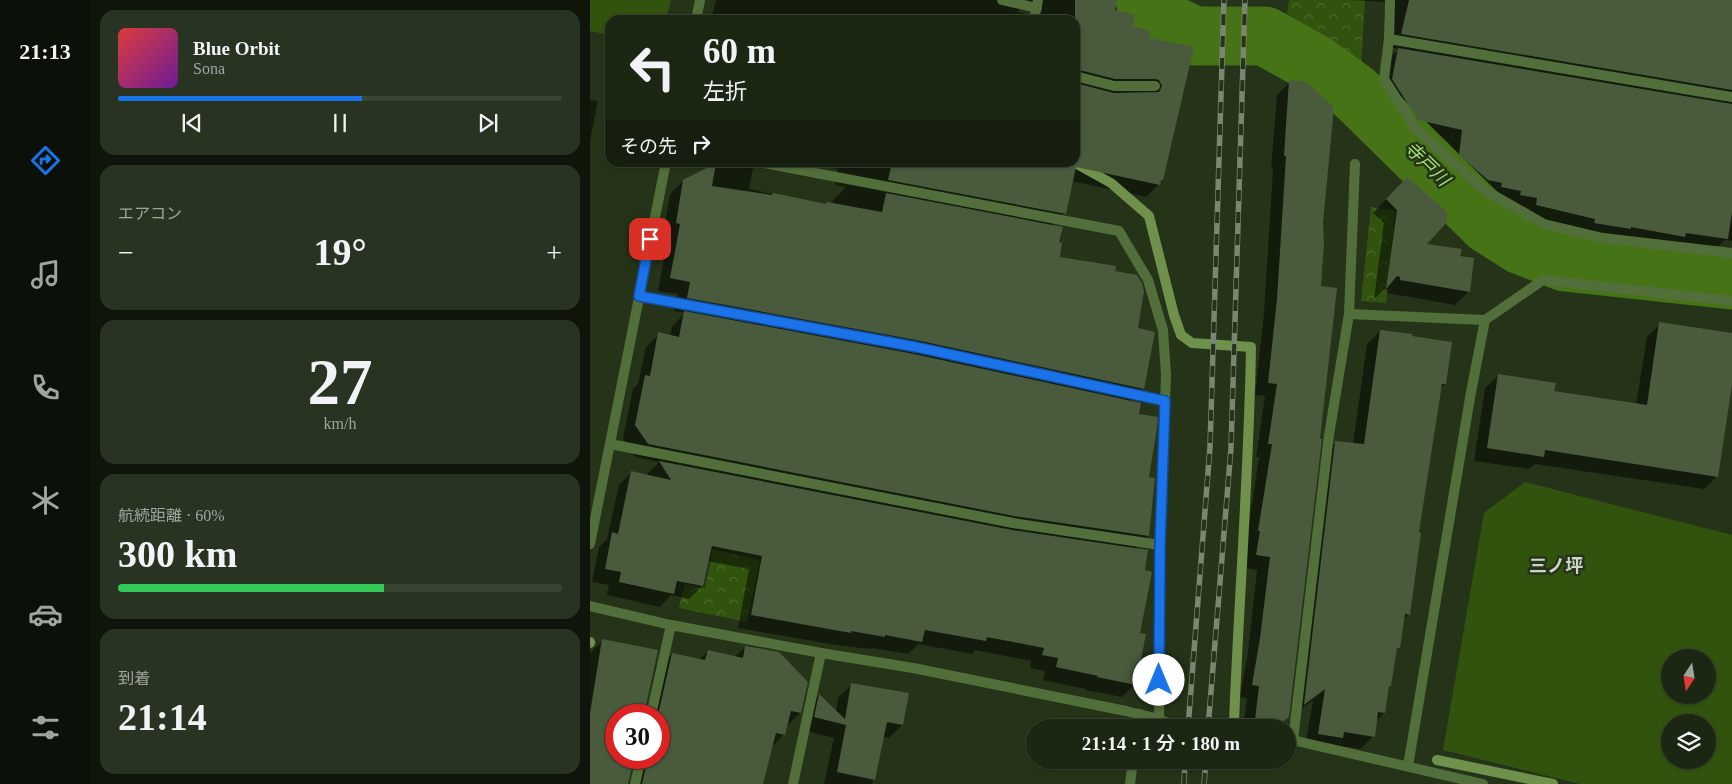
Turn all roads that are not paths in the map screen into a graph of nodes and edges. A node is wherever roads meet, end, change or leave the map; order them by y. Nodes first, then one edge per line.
1 (700, 0) edge
2 (1002, 0) edge
3 (1390, 0) edge
4 (1037, 4) edge
5 (697, 15) edge
6 (1389, 39) junction
7 (1080, 77) edge
8 (1155, 86) dead end
9 (1732, 97) edge
10 (1355, 164) dead end
11 (665, 167) edge
12 (784, 167) edge
13 (1732, 253) edge
14 (639, 296) junction
15 (1732, 302) edge
16 (1349, 314) junction
17 (1485, 320) junction
18 (1165, 401) junction
19 (610, 444) junction
20 (590, 544) edge
21 (1160, 545) junction
22 (590, 606) edge
23 (671, 625) junction
24 (822, 653) junction
25 (653, 704) edge
26 (1140, 714) junction
27 (1139, 719) edge
28 (1159, 719) joint
29 (1293, 719) edge
30 (1296, 740) edge
31 (1408, 766) junction
32 (638, 769) edge
33 (1132, 769) edge
34 (635, 784) edge
35 (793, 784) edge
36 (1130, 784) edge
37 (1484, 784) edge

1 - 5 street
2 - 4 street
3 - 6 street
6 - 9 street
6 - 13 street
7 - 8 street
10 - 16 street
11 - 14 street
12 - 18 street
14 - 18 street
14 - 19 street
15 - 17 street
16 - 17 street
16 - 29 street
17 - 31 street
18 - 21 street
19 - 20 street
19 - 21 street
21 - 28 street
22 - 23 street
23 - 24 street
23 - 25 street
24 - 26 street
24 - 35 street
26 - 27 street
26 - 28 street
30 - 31 street
31 - 37 street
32 - 34 street
33 - 36 street

